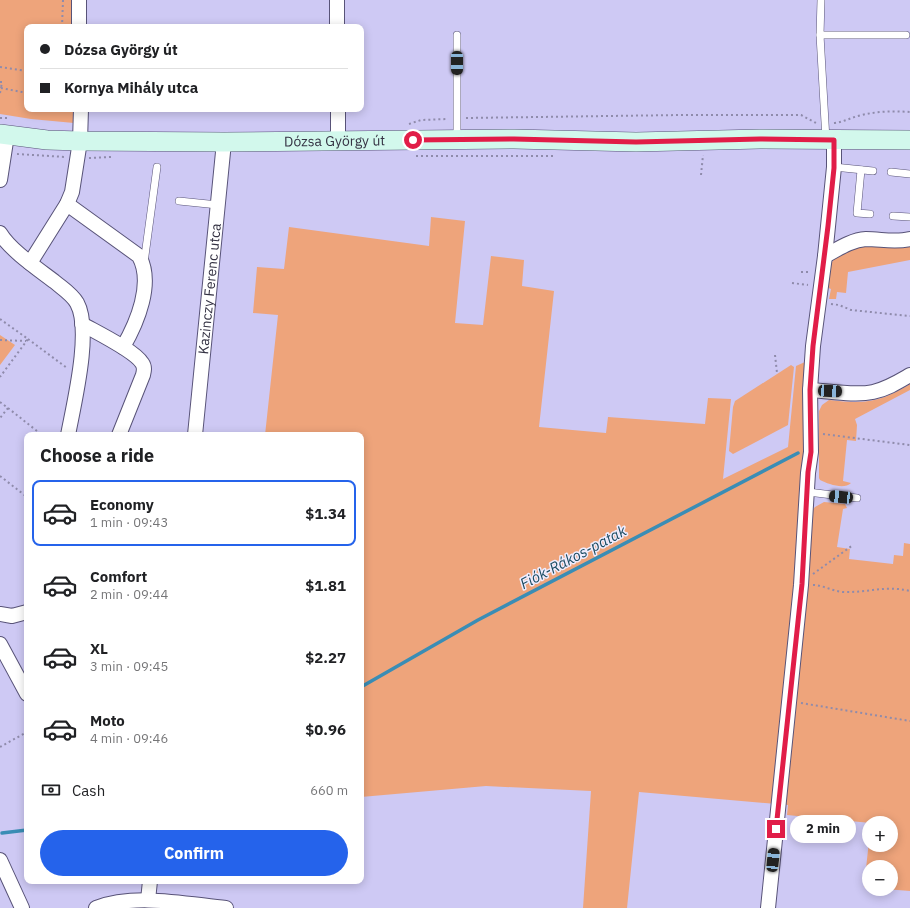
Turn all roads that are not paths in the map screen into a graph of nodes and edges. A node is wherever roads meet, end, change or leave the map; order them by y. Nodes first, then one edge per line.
1 (79, 0) edge
2 (337, 0) edge
3 (821, 0) edge
4 (79, 24) edge
5 (338, 24) edge
6 (457, 35) dead end
7 (820, 35) junction
8 (906, 35) dead end
9 (80, 112) edge
10 (338, 112) edge
11 (7, 129) edge
12 (457, 140) junction
13 (830, 140) junction
14 (910, 140) edge
15 (80, 141) junction
16 (338, 141) junction
17 (224, 142) junction
18 (157, 167) dead end
19 (834, 168) junction
20 (860, 170) junction
21 (872, 171) dead end
22 (892, 172) dead end
23 (910, 174) edge
24 (0, 180) edge
25 (179, 201) dead end
26 (67, 204) junction
27 (218, 205) junction
28 (870, 214) dead end
29 (893, 216) dead end
30 (910, 217) edge
31 (1, 235) edge
32 (910, 239) edge
33 (824, 256) junction
34 (30, 263) junction
35 (144, 265) junction
36 (82, 324) junction
37 (123, 347) junction
38 (910, 375) edge
39 (810, 390) junction
40 (69, 432) edge
41 (120, 432) edge
42 (195, 432) edge
43 (808, 492) junction
44 (857, 498) dead end
45 (24, 613) edge
46 (0, 614) edge
47 (0, 644) edge
48 (24, 688) edge
49 (0, 860) edge
50 (150, 884) edge
51 (148, 900) junction
52 (22, 908) edge
53 (96, 908) edge
54 (226, 908) edge
55 (768, 908) edge

1 - 4 street
2 - 5 street
3 - 7 lane
6 - 12 lane
7 - 8 lane
7 - 13 lane
9 - 15 street
10 - 16 street
11 - 15 main road, Dózsa György út
11 - 24 street
12 - 13 main road, Dózsa György út
12 - 16 main road, Dózsa György út
13 - 14 main road, Dózsa György út
13 - 19 street
15 - 17 main road, Dózsa György út
15 - 26 street
16 - 17 main road, Dózsa György út
17 - 27 street, Kazinczy Ferenc utca
18 - 35 lane
19 - 20 lane
19 - 33 street
20 - 21 lane
20 - 28 lane
22 - 23 lane
25 - 27 lane
26 - 34 street
26 - 35 street
27 - 42 street, Kazinczy Ferenc utca
29 - 30 lane
31 - 34 street
32 - 33 street
33 - 39 street
34 - 36 street
35 - 37 street
36 - 37 street
36 - 40 street
37 - 41 street
38 - 39 street
39 - 43 street
43 - 44 lane
43 - 55 street
45 - 46 street
47 - 48 street
49 - 52 street
50 - 51 street
51 - 53 street
51 - 54 street

